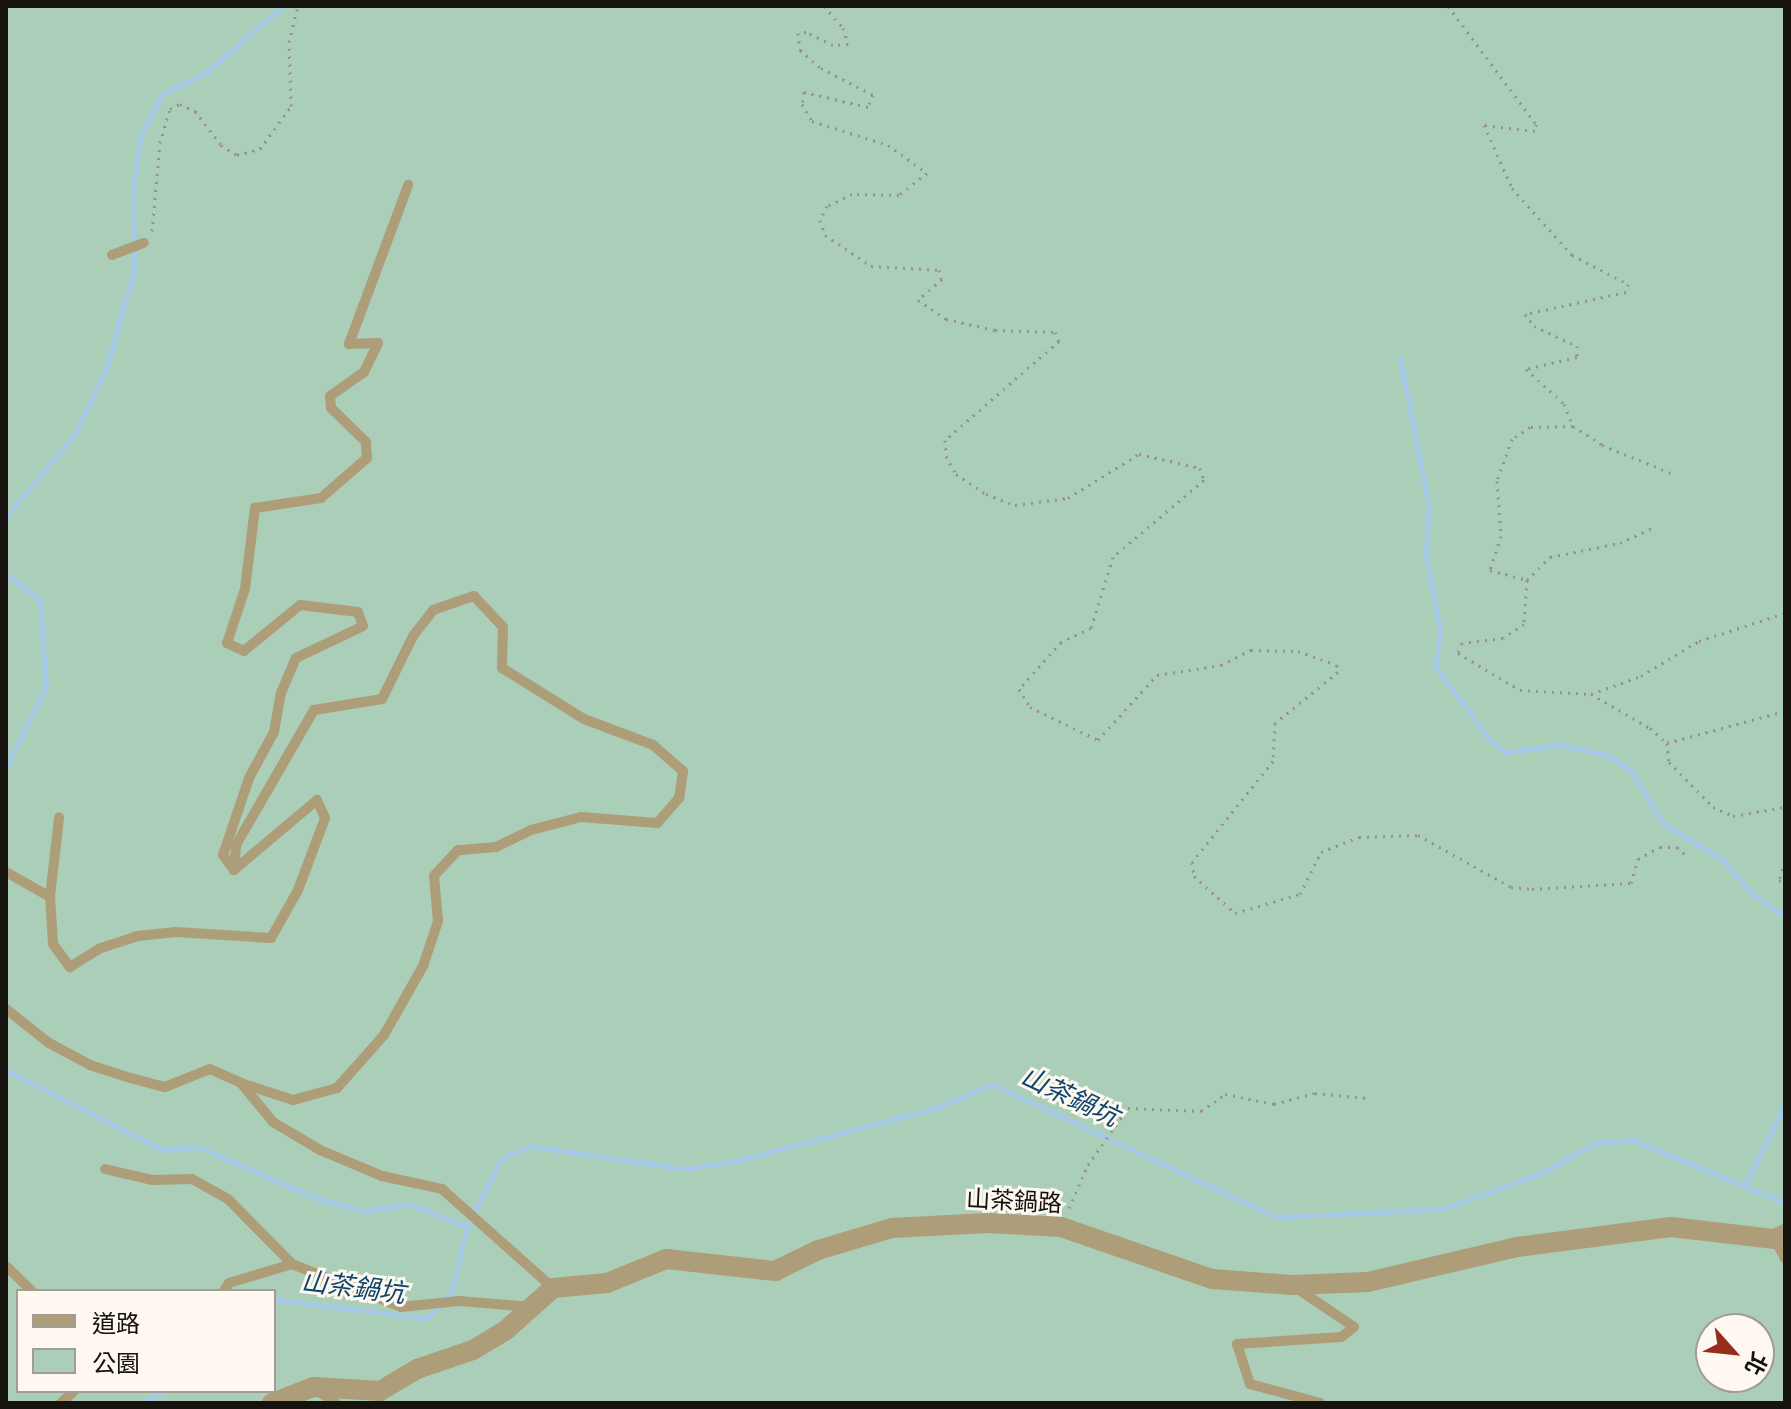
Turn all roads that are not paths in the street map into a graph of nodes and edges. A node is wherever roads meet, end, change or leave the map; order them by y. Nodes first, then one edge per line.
1 (408, 185) dead end
2 (144, 243) road end
3 (112, 255) dead end
4 (59, 818) dead end
5 (234, 870) junction
6 (6, 872) edge
7 (50, 897) junction
8 (6, 1009) edge
9 (241, 1083) junction
10 (105, 1169) dead end
11 (1780, 1236) edge
12 (1785, 1259) edge
13 (292, 1264) junction
14 (6, 1266) edge
15 (1293, 1285) junction
16 (553, 1288) junction
17 (30, 1289) edge
18 (225, 1289) edge
19 (532, 1307) junction
20 (313, 1387) junction
21 (272, 1403) edge
22 (336, 1403) edge
23 (1320, 1403) edge

1 - 5 lane
2 - 3 lane
4 - 7 lane
5 - 7 lane
5 - 9 lane
6 - 7 lane
8 - 9 lane
9 - 16 lane
10 - 13 lane
11 - 12 lane
11 - 15 street, 山茶鍋路
13 - 18 lane
13 - 19 lane
14 - 17 lane
15 - 16 street, 山茶鍋路
15 - 23 lane
16 - 19 street
19 - 20 street
20 - 21 street
20 - 22 lane

